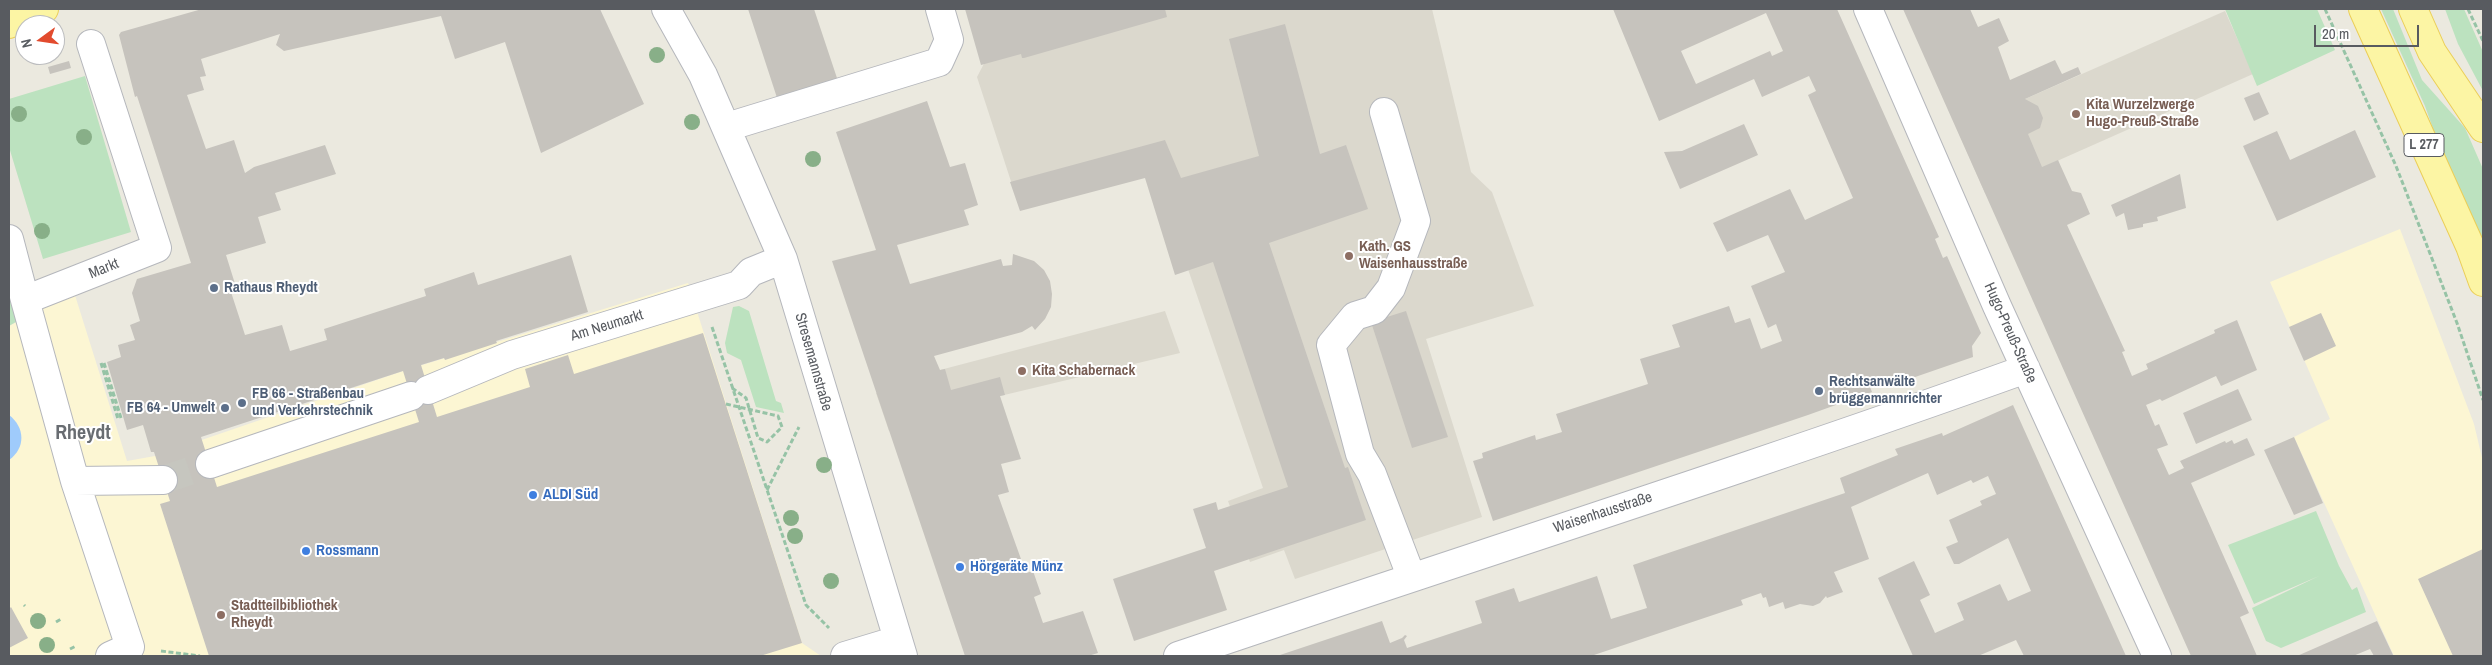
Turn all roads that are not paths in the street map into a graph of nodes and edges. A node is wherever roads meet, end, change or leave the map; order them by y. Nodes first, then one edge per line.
1 (44, 9) edge
2 (666, 9) edge
3 (685, 9) edge
4 (940, 9) edge
5 (1868, 9) edge
6 (2363, 9) edge
7 (2413, 9) edge
8 (9, 24) edge
9 (91, 44) dead end
10 (703, 75) junction
11 (1384, 112) dead end
12 (727, 127) junction
13 (2483, 128) edge
14 (9, 240) edge
15 (784, 259) junction
16 (2483, 282) edge
17 (25, 300) junction
18 (2026, 368) junction
19 (210, 464) tunnel mouth
20 (162, 480) tunnel mouth
21 (75, 481) junction
22 (1411, 576) junction
23 (900, 648) edge
24 (120, 651) edge
25 (850, 655) edge
26 (1178, 656) edge
27 (2157, 656) edge

1 - 8 main road
2 - 10 street, Stresemannstraße
3 - 10 street, Stresemannstraße
4 - 12 street
5 - 18 street, Hugo-Preuß-Straße
6 - 16 main road, L 277
7 - 13 main road
9 - 17 street, Markt
10 - 12 street, Stresemannstraße
11 - 22 street
12 - 15 street, Stresemannstraße
14 - 17 street
15 - 19 street, Am Neumarkt
15 - 23 street, Stresemannstraße
17 - 21 street
18 - 22 street, Waisenhausstraße
18 - 27 street, Hugo-Preuß-Straße
20 - 21 street
21 - 24 street
22 - 26 street, Waisenhausstraße
23 - 25 street

